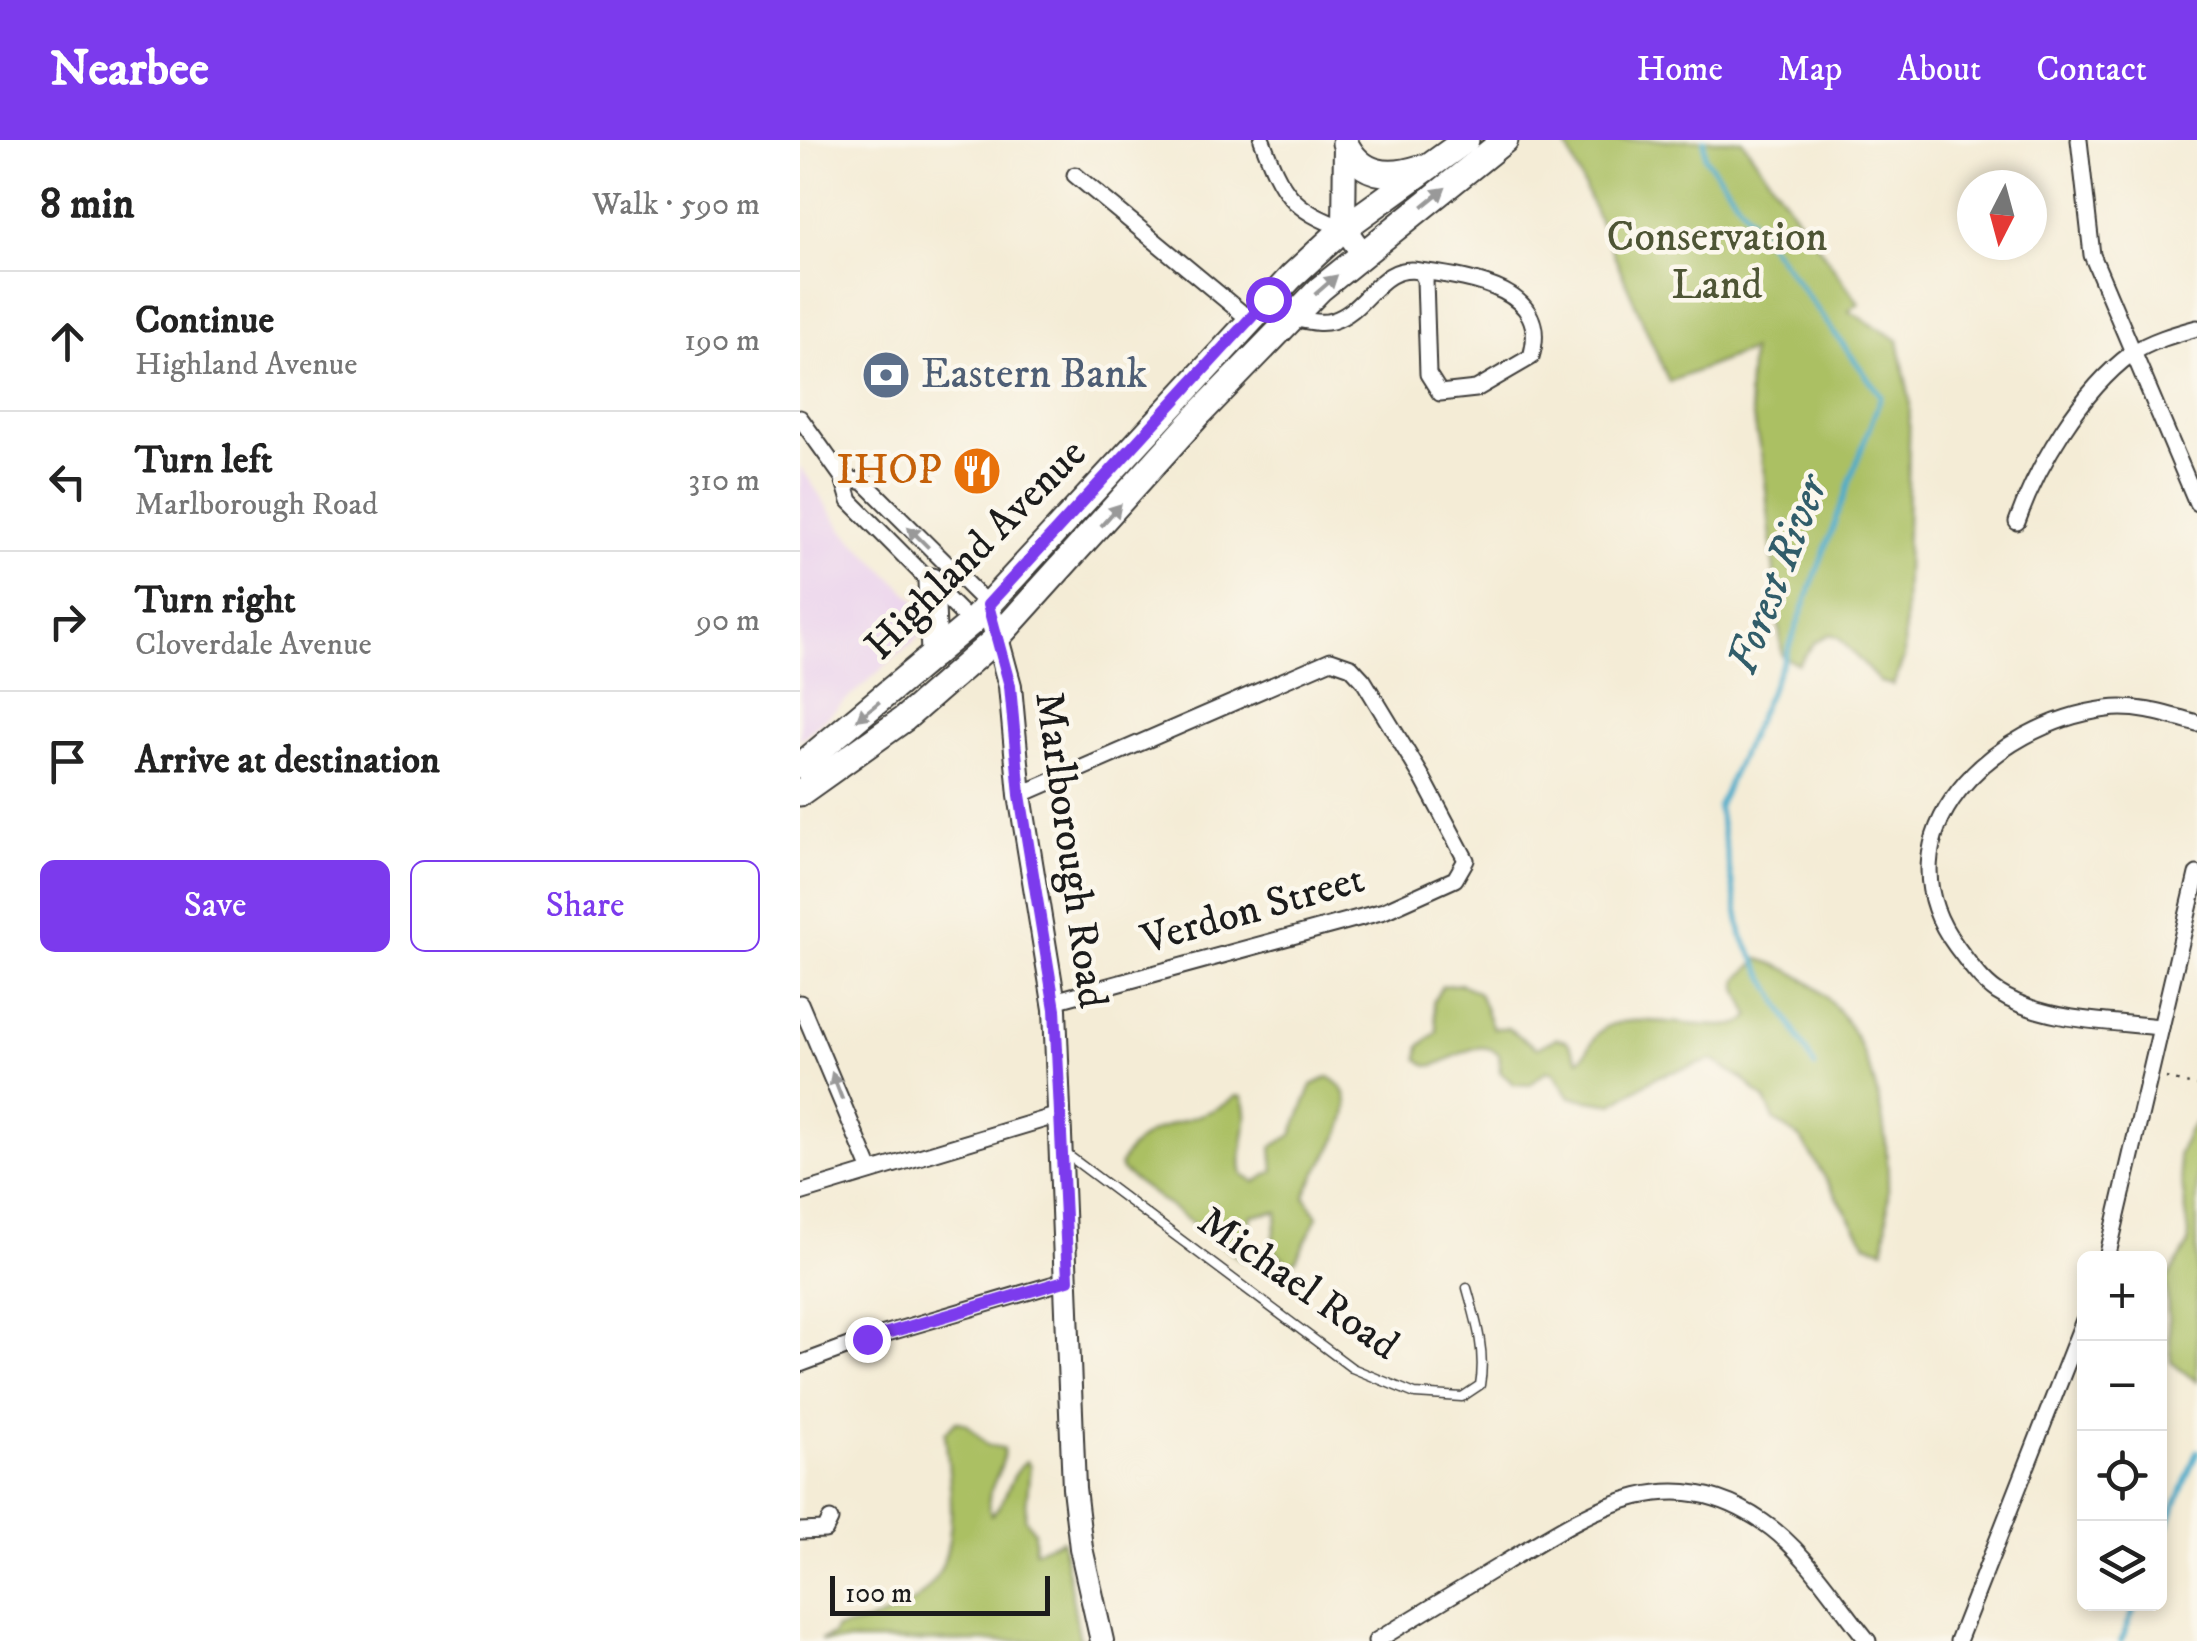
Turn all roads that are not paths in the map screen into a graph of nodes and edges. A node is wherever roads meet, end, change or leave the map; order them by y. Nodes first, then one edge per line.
1 (1262, 140) edge
2 (1466, 140) edge
3 (1505, 140) edge
4 (2079, 140) edge
5 (1345, 142) edge
6 (1430, 164) junction
7 (1075, 176) dead end
8 (1344, 228) junction
9 (1363, 254) junction
10 (1420, 271) junction
11 (1249, 318) junction
12 (1291, 318) junction
13 (2197, 328) edge
14 (2134, 352) junction
15 (800, 418) edge
16 (843, 478) junction
17 (2197, 502) edge
18 (2017, 522) dead end
19 (931, 581) junction
20 (979, 614) junction
21 (997, 638) junction
22 (934, 654) junction
23 (2197, 724) edge
24 (800, 766) edge
25 (800, 793) edge
26 (1020, 795) junction
27 (2197, 874) edge
28 (1054, 1002) junction
29 (800, 1003) edge
30 (2161, 1027) junction
31 (1062, 1114) junction
32 (1063, 1152) junction
33 (871, 1171) junction
34 (800, 1194) edge
35 (2109, 1251) edge
36 (1068, 1280) junction
37 (1467, 1288) dead end
38 (2077, 1338) edge
39 (800, 1364) edge
40 (827, 1525) dead end
41 (800, 1531) edge
42 (1102, 1641) edge
43 (1376, 1641) edge
44 (1868, 1641) edge
45 (1958, 1641) edge

1 - 8 street
2 - 6 main road, Highland Avenue
9 -> 3 main road, Highland Avenue
4 - 14 street
5 - 6 main road
5 - 8 street
6 - 8 main road, Highland Avenue
7 - 11 street
8 - 9 street
8 - 11 main road, Highland Avenue
12 -> 9 main road, Highland Avenue
10 - 10 street
10 - 12 street
11 - 20 main road, Highland Avenue
21 -> 12 main road, Highland Avenue
13 - 14 street
14 - 17 street
14 - 18 street
15 - 16 street
16 - 19 street
20 -> 16 street
19 - 20 street
19 - 22 main road
20 - 21 street, Marlborough Road
20 - 22 main road, Highland Avenue
21 - 25 main road, Highland Avenue
21 - 26 street, Marlborough Road
22 -> 24 main road, Highland Avenue
23 - 30 street
26 - 28 street, Marlborough Road
26 - 28 street, Verdon Street
27 - 30 street
28 - 31 street, Marlborough Road
33 -> 29 street
30 - 35 street
31 - 32 street, Marlborough Road
31 - 33 street
32 - 36 street, Marlborough Road
32 - 37 lane, Michael Road
33 - 34 street
36 - 39 street
36 - 42 street, Marlborough Road
38 - 45 street
40 - 41 street
43 - 44 street

